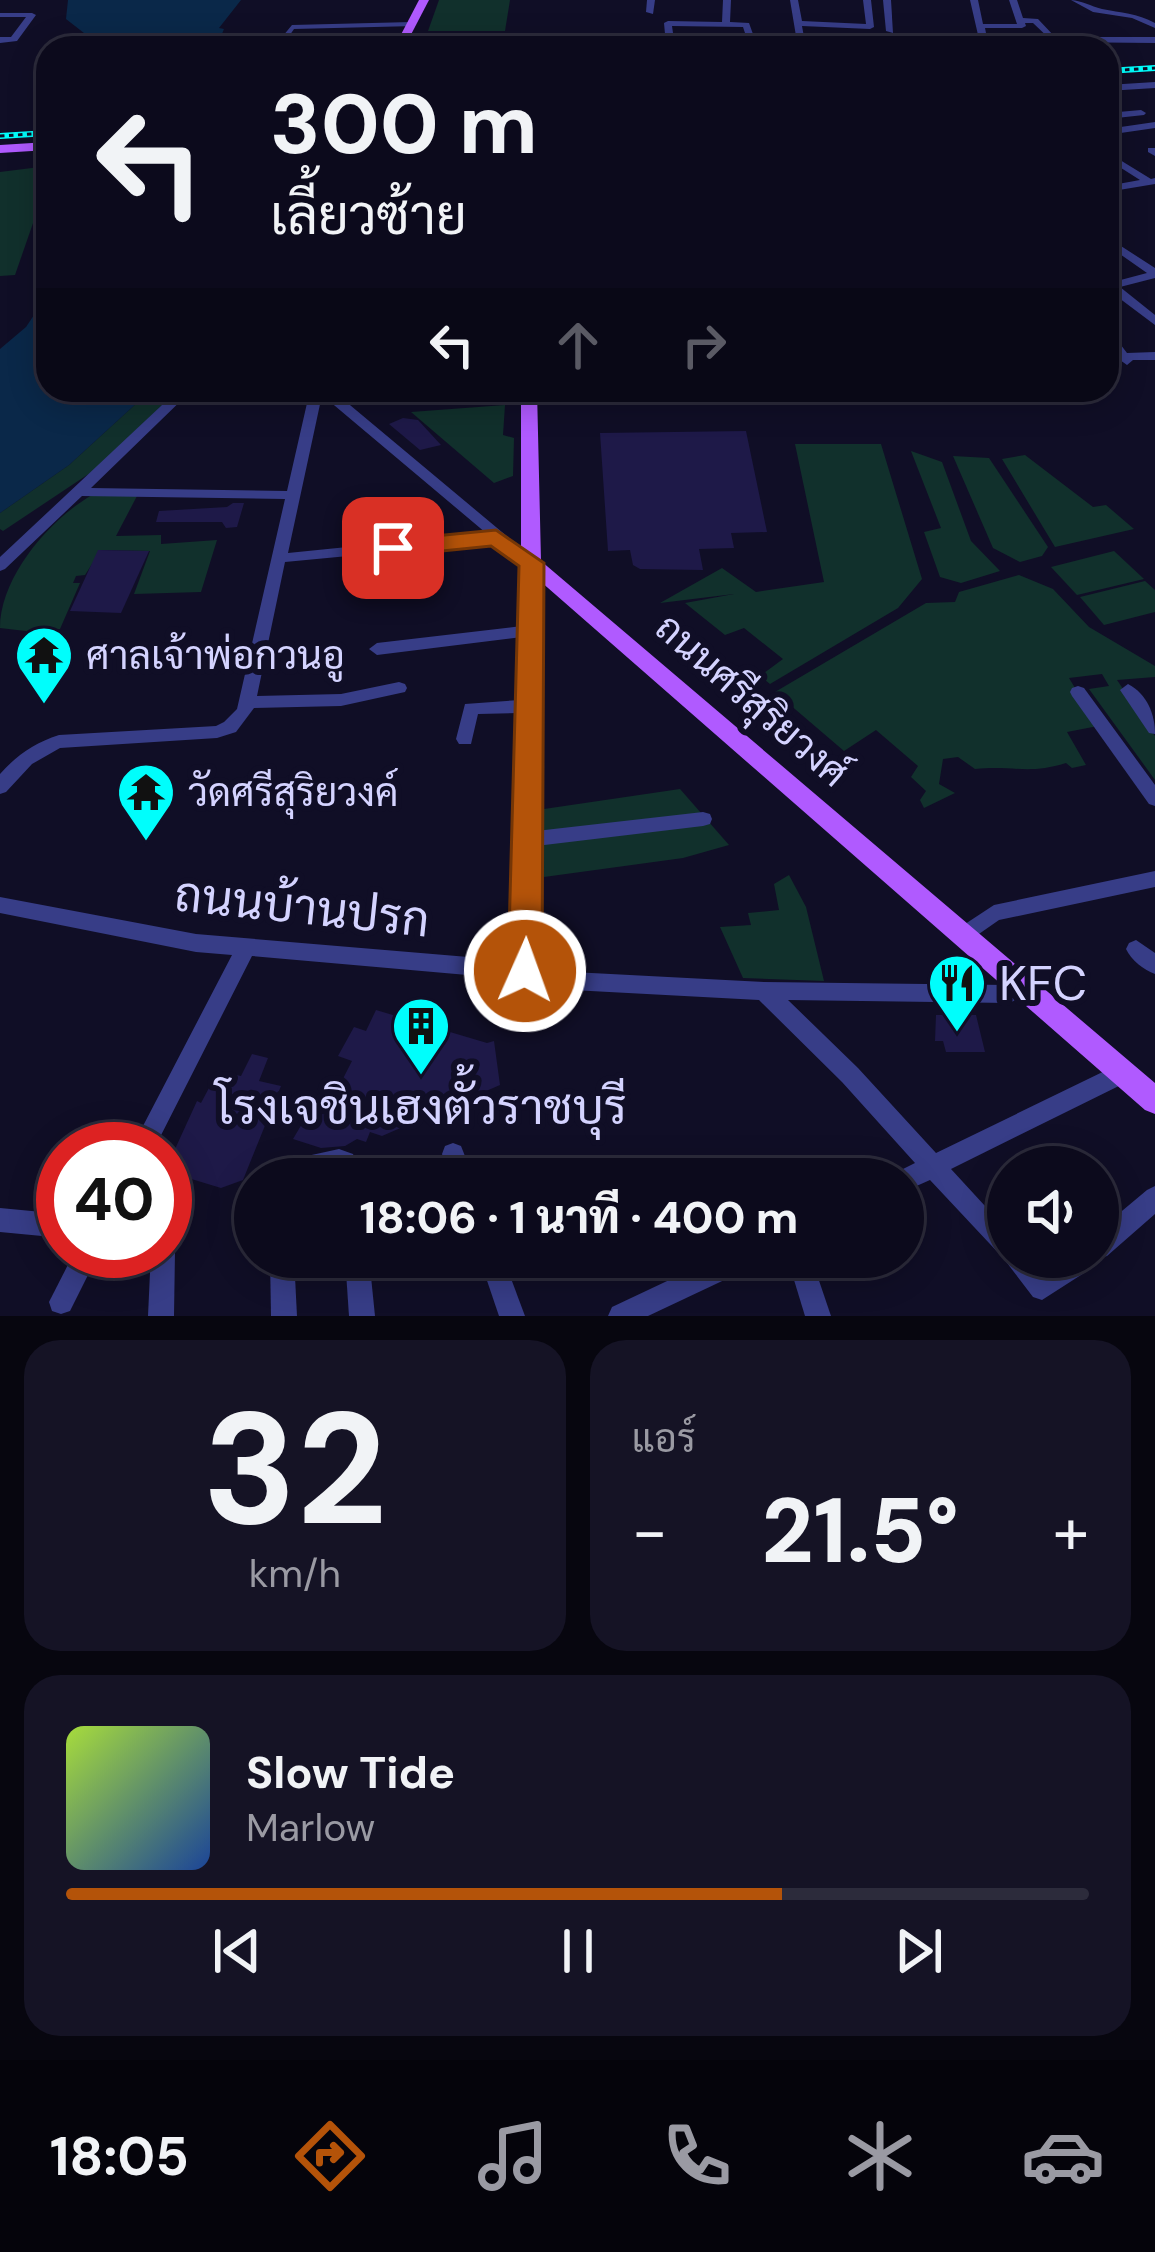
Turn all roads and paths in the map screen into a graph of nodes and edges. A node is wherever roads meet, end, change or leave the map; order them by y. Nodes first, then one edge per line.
1 (424, 0) edge
2 (727, 0) edge
3 (794, 0) edge
4 (867, 0) edge
5 (887, 0) edge
6 (974, 0) edge
7 (1012, 0) edge
8 (1075, 0) edge
9 (1155, 11) edge
10 (1134, 13) junction
11 (0, 15) edge
12 (1019, 20) junction
13 (726, 22) junction
14 (798, 23) junction
15 (412, 24) junction
16 (1155, 25) edge
17 (982, 26) junction
18 (890, 31) dead end
19 (286, 36) edge
20 (406, 36) edge
21 (671, 36) edge
22 (751, 36) edge
23 (800, 36) edge
24 (983, 36) edge
25 (1050, 36) edge
26 (0, 40) edge
27 (1119, 40) edge
28 (1155, 40) edge
29 (1155, 84) edge
30 (1119, 86) edge
31 (1126, 103) dead end
32 (1155, 112) edge
33 (1142, 113) junction
34 (1119, 115) edge
35 (1155, 123) edge
36 (1119, 130) edge
37 (36, 147) edge
38 (0, 149) edge
39 (1119, 161) edge
40 (1152, 182) edge
41 (1119, 187) edge
42 (1119, 248) edge
43 (1155, 274) edge
44 (1119, 283) edge
45 (1119, 293) edge
46 (1155, 321) edge
47 (1119, 350) edge
48 (1155, 356) edge
49 (1119, 358) edge
50 (1126, 359) junction
51 (174, 402) edge
52 (317, 402) edge
53 (334, 402) edge
54 (529, 402) edge
55 (82, 492) junction
56 (293, 495) junction
57 (496, 537) junction
58 (281, 558) junction
59 (531, 563) junction
60 (0, 566) edge
61 (532, 630) junction
62 (376, 649) dead end
63 (399, 688) dead end
64 (1128, 690) dead end
65 (1078, 692) dead end
66 (248, 702) junction
67 (532, 706) junction
68 (1155, 728) edge
69 (465, 739) dead end
70 (0, 788) edge
71 (1155, 799) edge
72 (703, 819) dead end
73 (530, 839) junction
74 (1155, 879) edge
75 (0, 905) edge
76 (966, 934) junction
77 (1155, 945) edge
78 (246, 948) junction
79 (1155, 965) edge
80 (525, 971) junction
81 (1026, 986) junction
82 (764, 991) junction
83 (1125, 1072) junction
84 (1155, 1092) edge
85 (1155, 1101) edge
86 (156, 1122) edge
87 (453, 1154) dead end
88 (454, 1158) edge
89 (934, 1166) junction
90 (924, 1171) edge
91 (1155, 1198) edge
92 (0, 1220) edge
93 (36, 1223) edge
94 (987, 1226) edge
95 (1119, 1229) edge
96 (74, 1278) edge
97 (162, 1278) edge
98 (283, 1278) edge
99 (359, 1278) edge
100 (498, 1278) edge
101 (701, 1278) edge
102 (806, 1278) edge
103 (1033, 1278) edge
104 (1056, 1278) edge
105 (61, 1302) dead end
106 (161, 1316) edge
107 (284, 1316) edge
108 (362, 1316) edge
109 (512, 1316) edge
110 (621, 1316) edge
111 (818, 1316) edge

1 - 15 main road
2 - 13 street
3 - 14 street
4 - 14 street
5 - 18 street
6 - 17 street
7 - 12 street
8 - 10 street
9 - 10 street
10 - 16 street
11 - 26 street
12 - 17 street
12 - 25 street
13 - 21 street
13 - 22 street
14 - 23 street
15 - 19 street
15 - 20 main road
17 - 24 street
27 - 28 street
29 - 30 street
31 - 33 street
32 - 33 street
33 - 34 street
33 - 35 street
35 - 36 street
37 - 38 main road
39 - 40 street
40 - 41 street
42 - 43 street
43 - 44 street
45 - 46 street
47 - 50 street
48 - 50 street
49 - 50 street
51 - 55 street
52 - 56 street
53 - 57 street, ถนนศรีสุริยวงศ์
54 - 59 main road
55 - 56 street
55 - 60 street
56 - 58 street
57 - 58 street
57 - 59 street, ถนนศรีสุริยวงศ์
58 - 66 street
59 - 61 street
59 - 76 main road, ถนนศรีสุริยวงศ์
61 - 62 street
61 - 67 street
63 - 66 street
64 - 68 street
65 - 71 street
66 - 70 street
67 - 69 street
67 - 73 street
72 - 73 street
73 - 80 street
74 - 76 street
75 - 78 street, ถนนบ้านปรก
76 - 81 main road, ถนนศรีสุริยวงศ์
77 - 79 street
78 - 80 street, ถนนบ้านปรก
78 - 86 street
80 - 82 street, ถนนบ้านปรก
81 - 82 street, ถนนบ้านปรก
81 - 83 main road, ถนนศรีสุริยวงศ์
82 - 89 street
83 - 84 main road, ถนนศรีสุริยวงศ์
83 - 85 main road, ถนนศรีสุริยวงศ์
83 - 89 street
87 - 88 street
89 - 90 street
89 - 94 street
91 - 95 street
92 - 93 street
96 - 105 street
97 - 106 street
98 - 107 street
99 - 108 street
100 - 109 street
101 - 110 street
102 - 111 street
103 - 104 street

